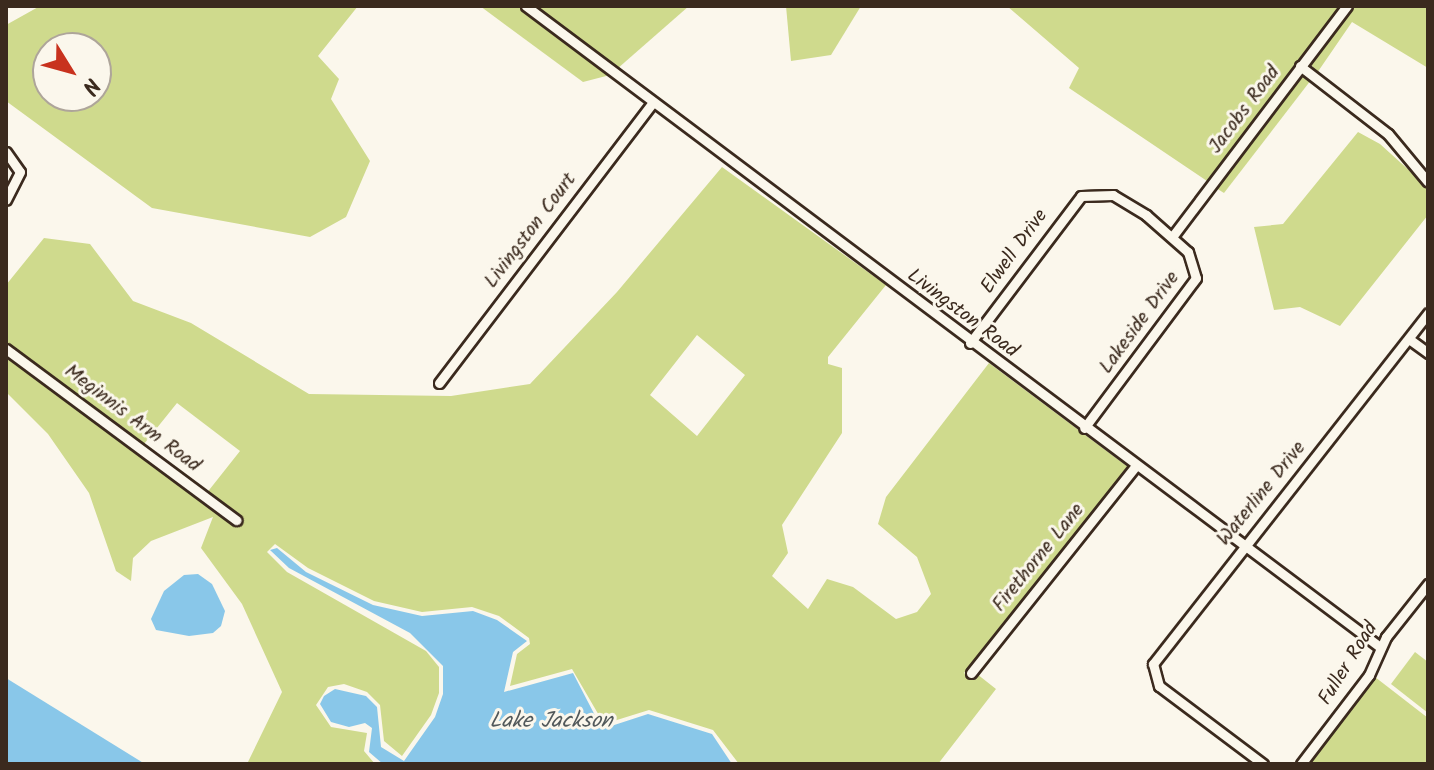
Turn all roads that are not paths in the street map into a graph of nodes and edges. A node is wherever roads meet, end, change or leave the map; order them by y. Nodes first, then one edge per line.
1 (526, 6) edge
2 (1347, 6) edge
3 (1300, 66) junction
4 (653, 102) junction
5 (6, 152) edge
6 (1428, 182) edge
7 (1095, 192) joint
8 (6, 200) edge
9 (1172, 237) junction
10 (1428, 313) edge
11 (1409, 339) junction
12 (970, 343) junction
13 (6, 349) edge
14 (1428, 353) edge
15 (439, 383) dead end
16 (1084, 428) junction
17 (1135, 467) junction
18 (236, 520) dead end
19 (1242, 547) junction
20 (1428, 584) edge
21 (1380, 647) junction
22 (971, 673) dead end
23 (1263, 764) edge
24 (1301, 764) edge

1 - 4 street, Livingston Road
2 - 3 street, Jacobs Road
3 - 6 street
3 - 9 street, Jacobs Road
4 - 12 street, Livingston Road
4 - 15 street, Livingston Court
5 - 8 street
7 - 9 street, Lakeside Drive
7 - 12 street, Elwell Drive
9 - 16 street, Lakeside Drive
10 - 11 street, Waterline Drive
11 - 14 street
11 - 19 street, Waterline Drive
12 - 16 street, Livingston Road
13 - 18 street, Meginnis Arm Road
16 - 17 street, Livingston Road
17 - 19 street, Livingston Road
17 - 22 street, Firethorne Lane
19 - 21 street, Livingston Road
19 - 23 street, Waterline Drive
20 - 21 street, Fuller Road
21 - 24 street, Fuller Road

